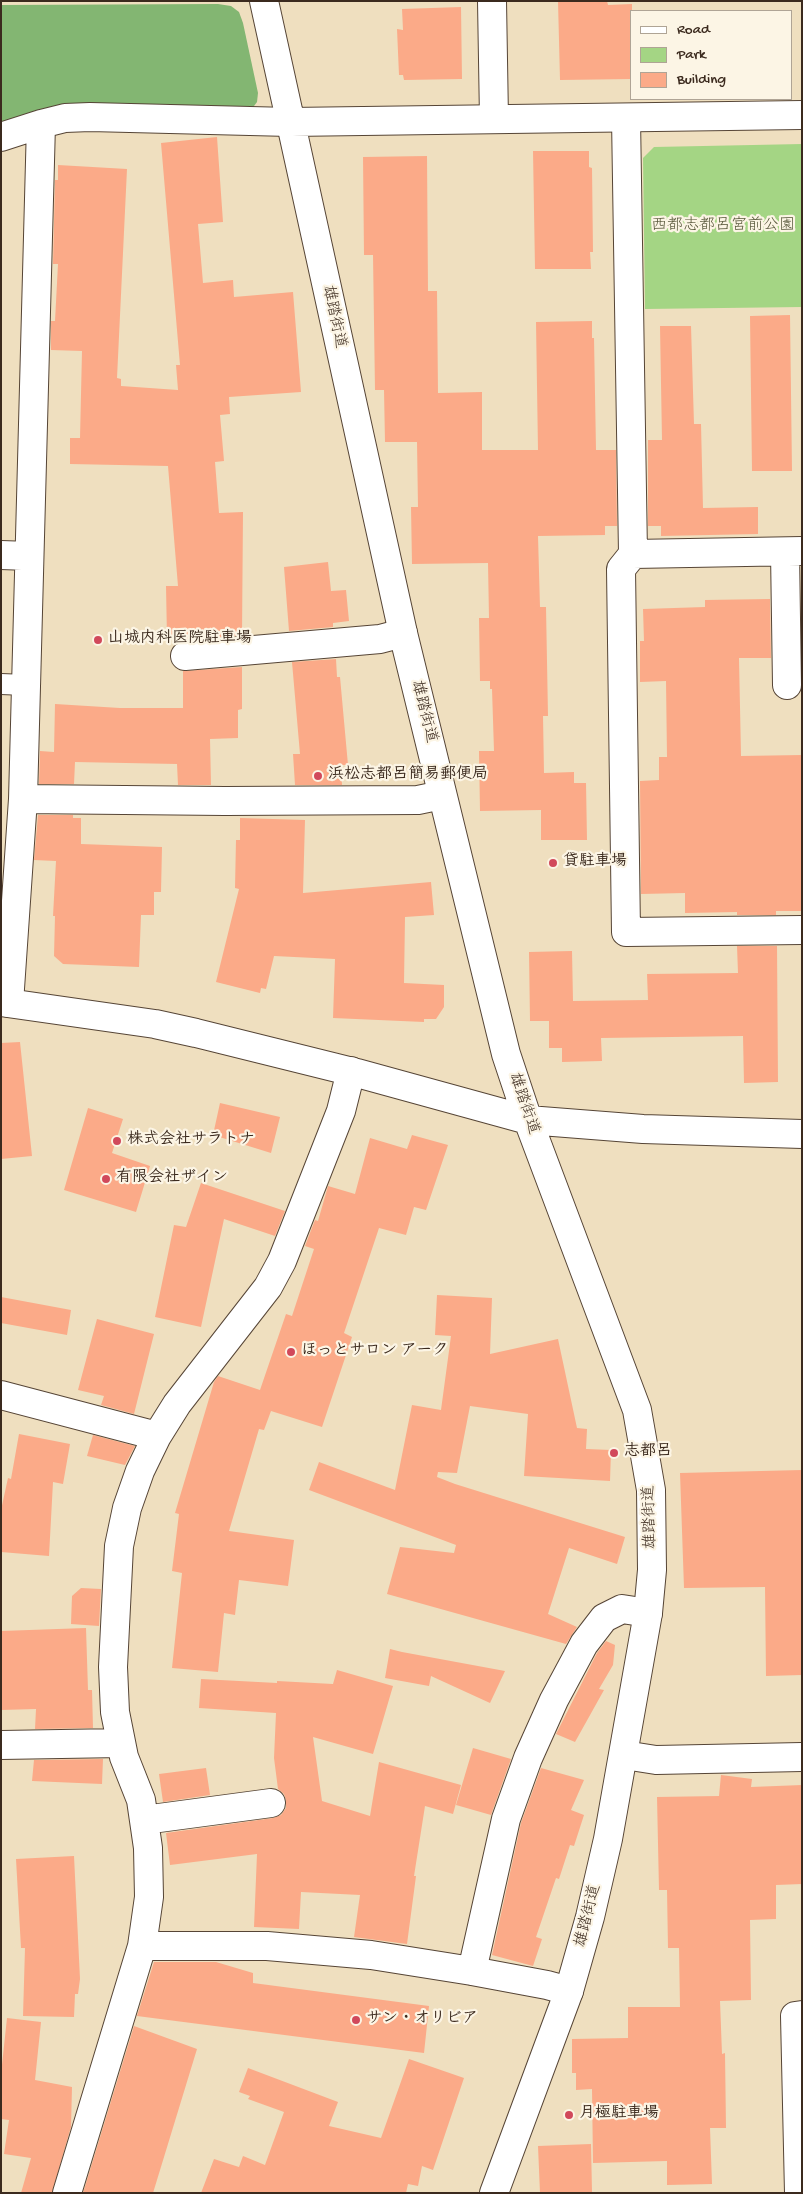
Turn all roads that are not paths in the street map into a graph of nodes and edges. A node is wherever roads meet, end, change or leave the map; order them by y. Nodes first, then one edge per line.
1 (264, 1) edge
2 (492, 1) edge
3 (802, 115) edge
4 (626, 118) junction
5 (494, 120) junction
6 (290, 122) junction
7 (41, 124) junction
8 (1, 137) edge
9 (793, 552) edge
10 (633, 554) junction
11 (1, 555) edge
12 (29, 556) junction
13 (403, 633) junction
14 (185, 656) dead end
15 (14, 685) edge
16 (787, 685) dead end
17 (442, 795) junction
18 (23, 799) junction
19 (802, 930) edge
20 (5, 1003) edge
21 (351, 1071) junction
22 (528, 1120) junction
23 (802, 1134) edge
24 (1, 1395) edge
25 (157, 1436) junction
26 (648, 1613) junction
27 (121, 1743) junction
28 (1, 1745) edge
29 (624, 1754) junction
30 (802, 1757) edge
31 (254, 1798) dead end
32 (144, 1820) junction
33 (142, 1946) junction
34 (472, 1970) junction
35 (569, 1991) junction
36 (802, 2015) edge
37 (67, 2193) edge
38 (494, 2193) edge
39 (799, 2193) edge

1 - 6 street, 雄踏街道
2 - 5 street
3 - 4 street
4 - 5 street
4 - 10 street
5 - 6 street
6 - 7 street
6 - 13 street, 雄踏街道
7 - 8 street
7 - 12 street
9 - 10 street
9 - 16 street
10 - 19 street
11 - 12 street
12 - 15 street
13 - 14 street
13 - 17 street, 雄踏街道
15 - 18 street
17 - 18 street
17 - 22 street, 雄踏街道
18 - 20 street
20 - 21 street
21 - 22 street
21 - 25 street
22 - 23 street
22 - 26 street, 雄踏街道
24 - 25 street
25 - 27 street
26 - 29 street, 雄踏街道
26 - 34 street
27 - 28 street
27 - 32 street
29 - 30 street
29 - 35 street, 雄踏街道
31 - 32 street
32 - 33 street
33 - 34 street
33 - 37 street
34 - 35 street
35 - 38 street, 雄踏街道
36 - 39 street

